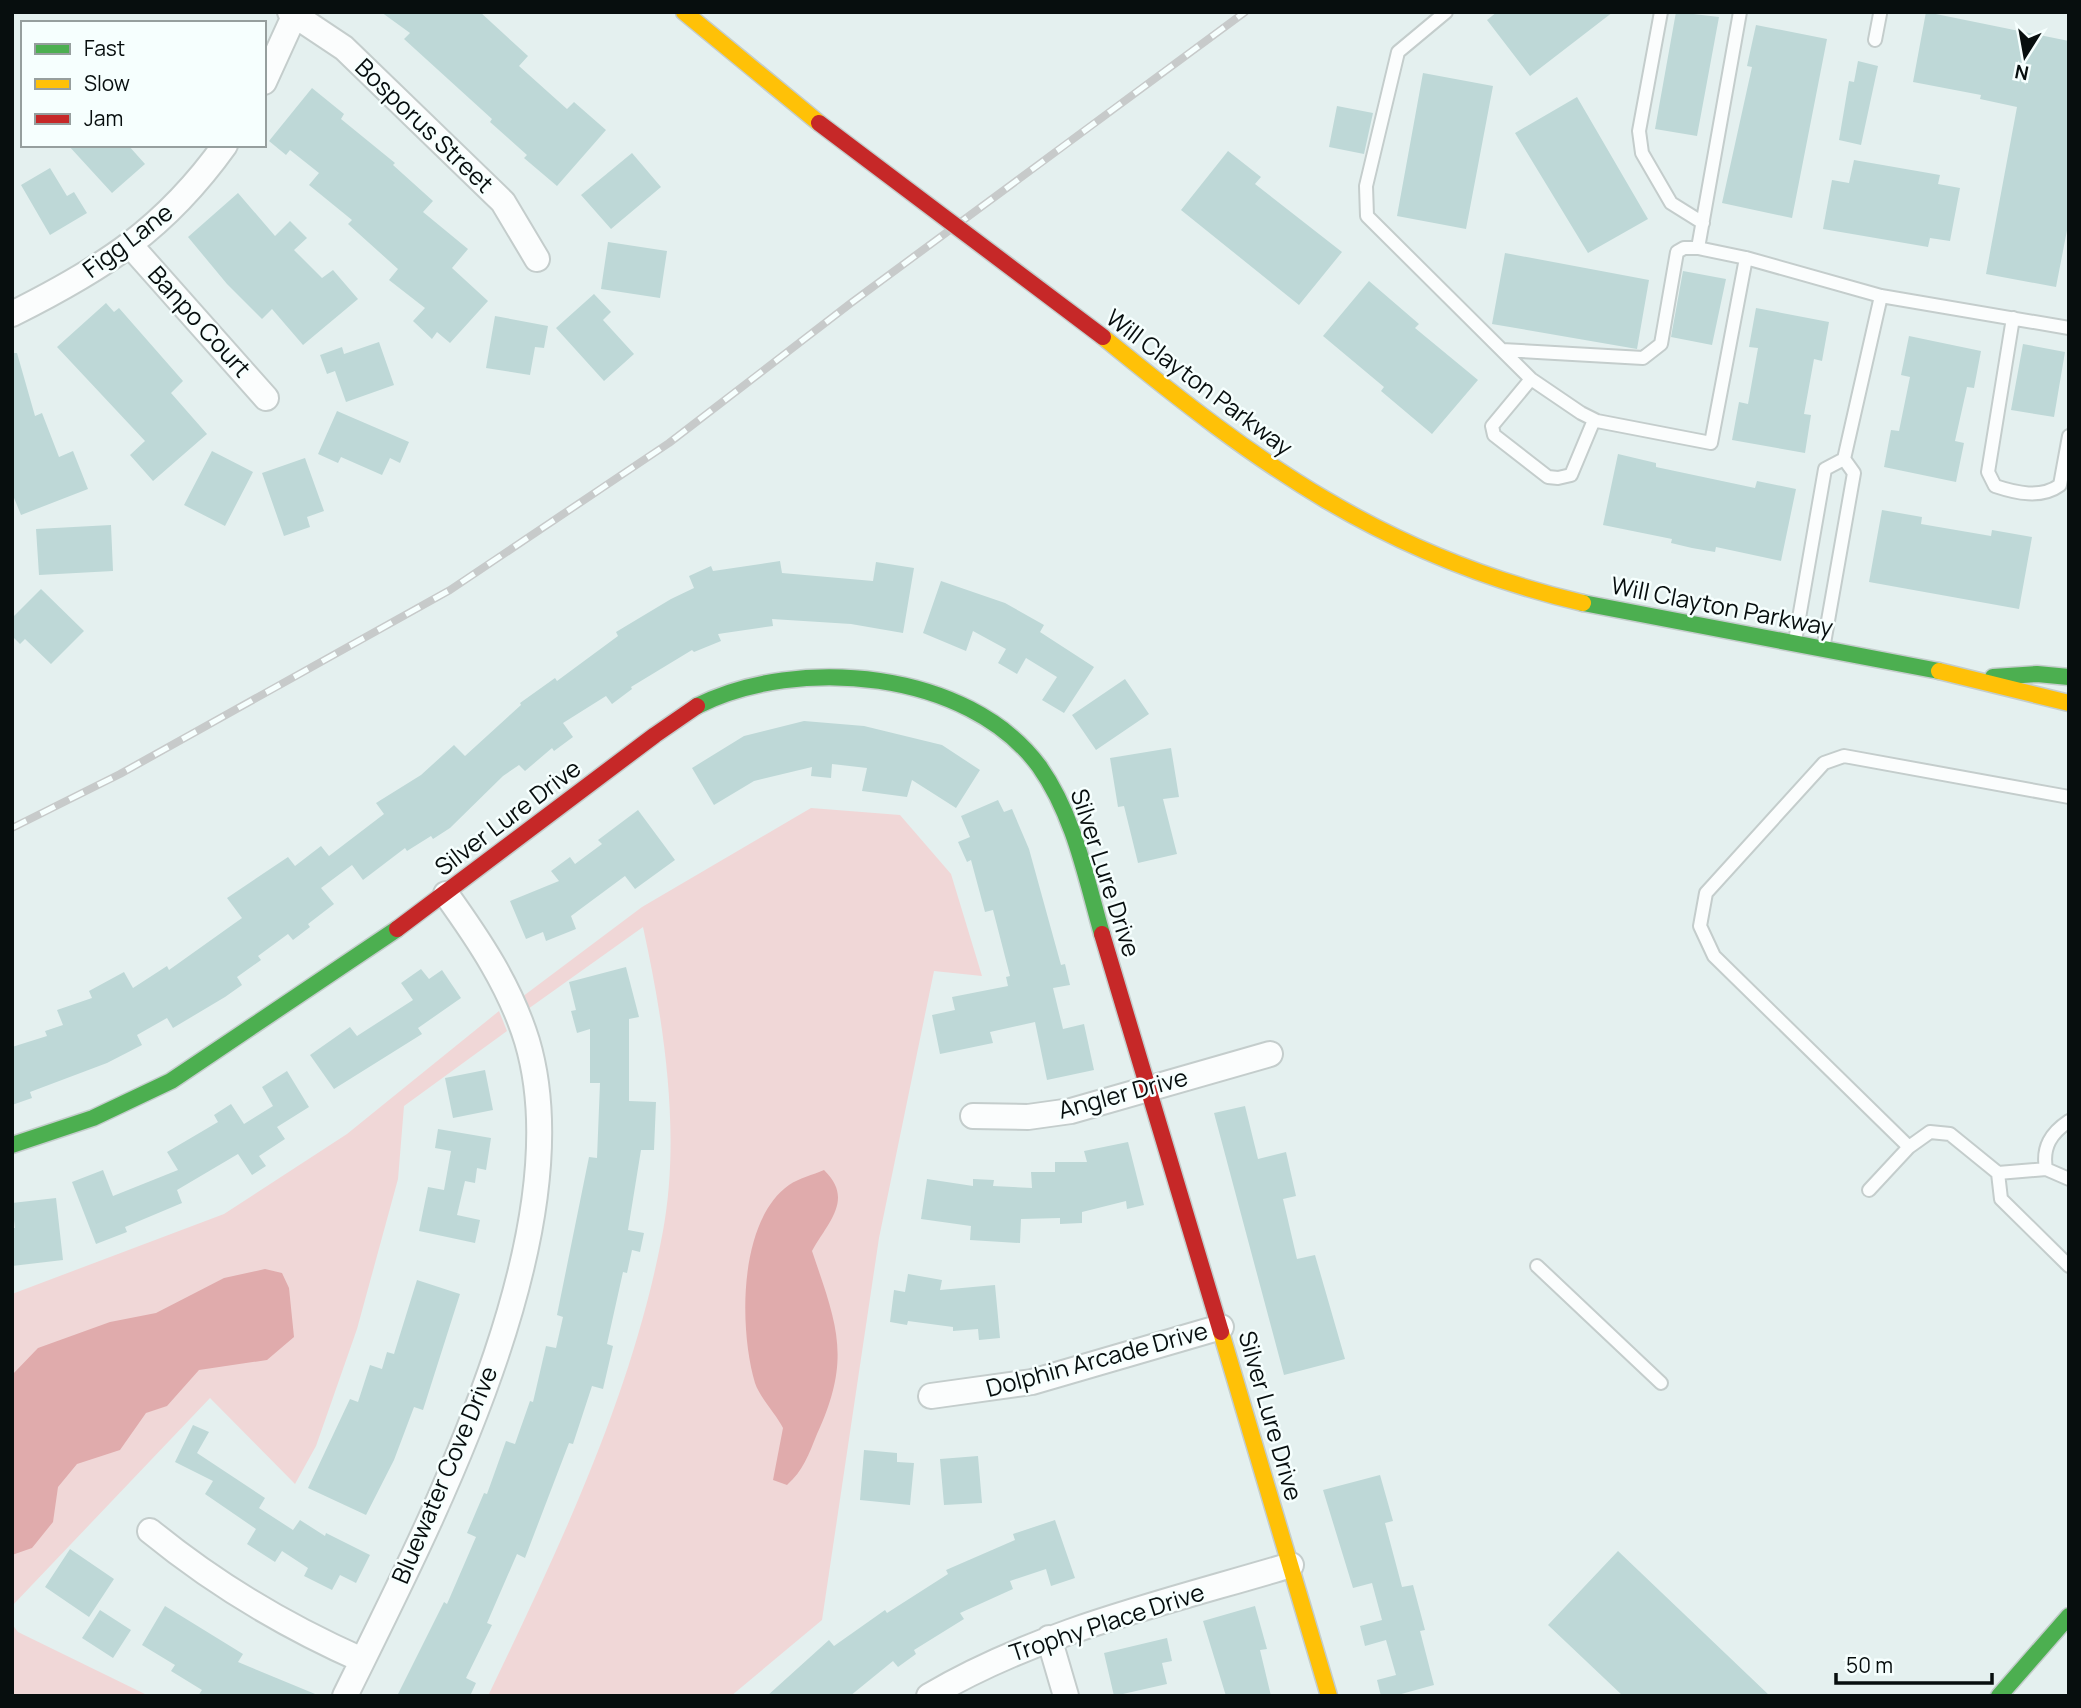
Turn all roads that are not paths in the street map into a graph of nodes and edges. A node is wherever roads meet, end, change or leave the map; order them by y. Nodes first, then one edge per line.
1 (684, 12) edge
2 (1446, 12) edge
3 (1661, 12) edge
4 (1740, 12) edge
5 (293, 13) edge
6 (1877, 13) edge
7 (1875, 40) dead end
8 (266, 77) edge
9 (224, 147) edge
10 (1703, 223) junction
11 (131, 246) junction
12 (1698, 248) junction
13 (1746, 258) junction
14 (537, 259) dead end
15 (1881, 296) junction
16 (12, 314) edge
17 (2013, 318) junction
18 (2069, 328) edge
19 (1502, 350) junction
20 (1531, 379) junction
21 (266, 398) dead end
22 (1594, 420) junction
23 (2069, 436) edge
24 (1844, 460) junction
25 (1795, 643) junction
26 (1823, 649) junction
27 (2069, 677) edge
28 (1970, 678) junction
29 (2069, 703) edge
30 (2069, 797) edge
31 (446, 894) junction
32 (1270, 1054) dead end
33 (1149, 1088) junction
34 (973, 1116) dead end
35 (2069, 1121) edge
36 (12, 1146) edge
37 (1909, 1147) junction
38 (2046, 1169) junction
39 (1998, 1173) junction
40 (2069, 1179) edge
41 (1869, 1190) dead end
42 (1537, 1266) dead end
43 (2069, 1266) edge
44 (1220, 1327) junction
45 (1661, 1382) dead end
46 (931, 1396) dead end
47 (150, 1531) dead end
48 (1291, 1565) junction
49 (2069, 1616) edge
50 (1049, 1638) junction
51 (362, 1660) junction
52 (345, 1696) edge
53 (929, 1696) edge
54 (1066, 1696) edge
55 (1329, 1696) edge
56 (1999, 1696) edge

1 - 25 street, Will Clayton Parkway, bridge
2 - 19 lane
3 - 10 lane
4 - 10 lane
5 - 8 street
5 - 14 street, Bosporus Street
6 - 7 lane
9 - 11 street, Figg Lane
10 - 12 lane
11 - 16 street, Figg Lane
11 - 21 street, Banpo Court
12 - 13 lane
12 - 19 lane
13 - 15 lane
13 - 22 lane
15 - 17 lane
15 - 24 lane
17 - 18 lane
17 - 23 lane
19 - 20 lane
20 - 22 lane
20 - 22 lane
24 - 25 lane
24 - 26 lane
25 - 26 street, Will Clayton Parkway
26 - 28 street, Will Clayton Parkway
27 - 28 street, Will Clayton Parkway
28 - 29 street, Will Clayton Parkway
30 - 37 lane
31 - 33 street, Silver Lure Drive
31 - 36 street, Silver Lure Drive
31 - 51 street, Bluewater Cove Drive
32 - 33 street, Angler Drive
33 - 34 street, Angler Drive
33 - 44 street, Silver Lure Drive
35 - 38 lane
37 - 39 lane
37 - 41 lane
38 - 39 lane
38 - 40 lane
39 - 43 lane
42 - 45 lane
44 - 46 street, Dolphin Arcade Drive
44 - 48 street, Silver Lure Drive
47 - 51 street
48 - 50 street, Trophy Place Drive
48 - 55 street, Silver Lure Drive
49 - 56 street
50 - 53 street, Trophy Place Drive
50 - 54 street
51 - 52 street, Bluewater Cove Drive

